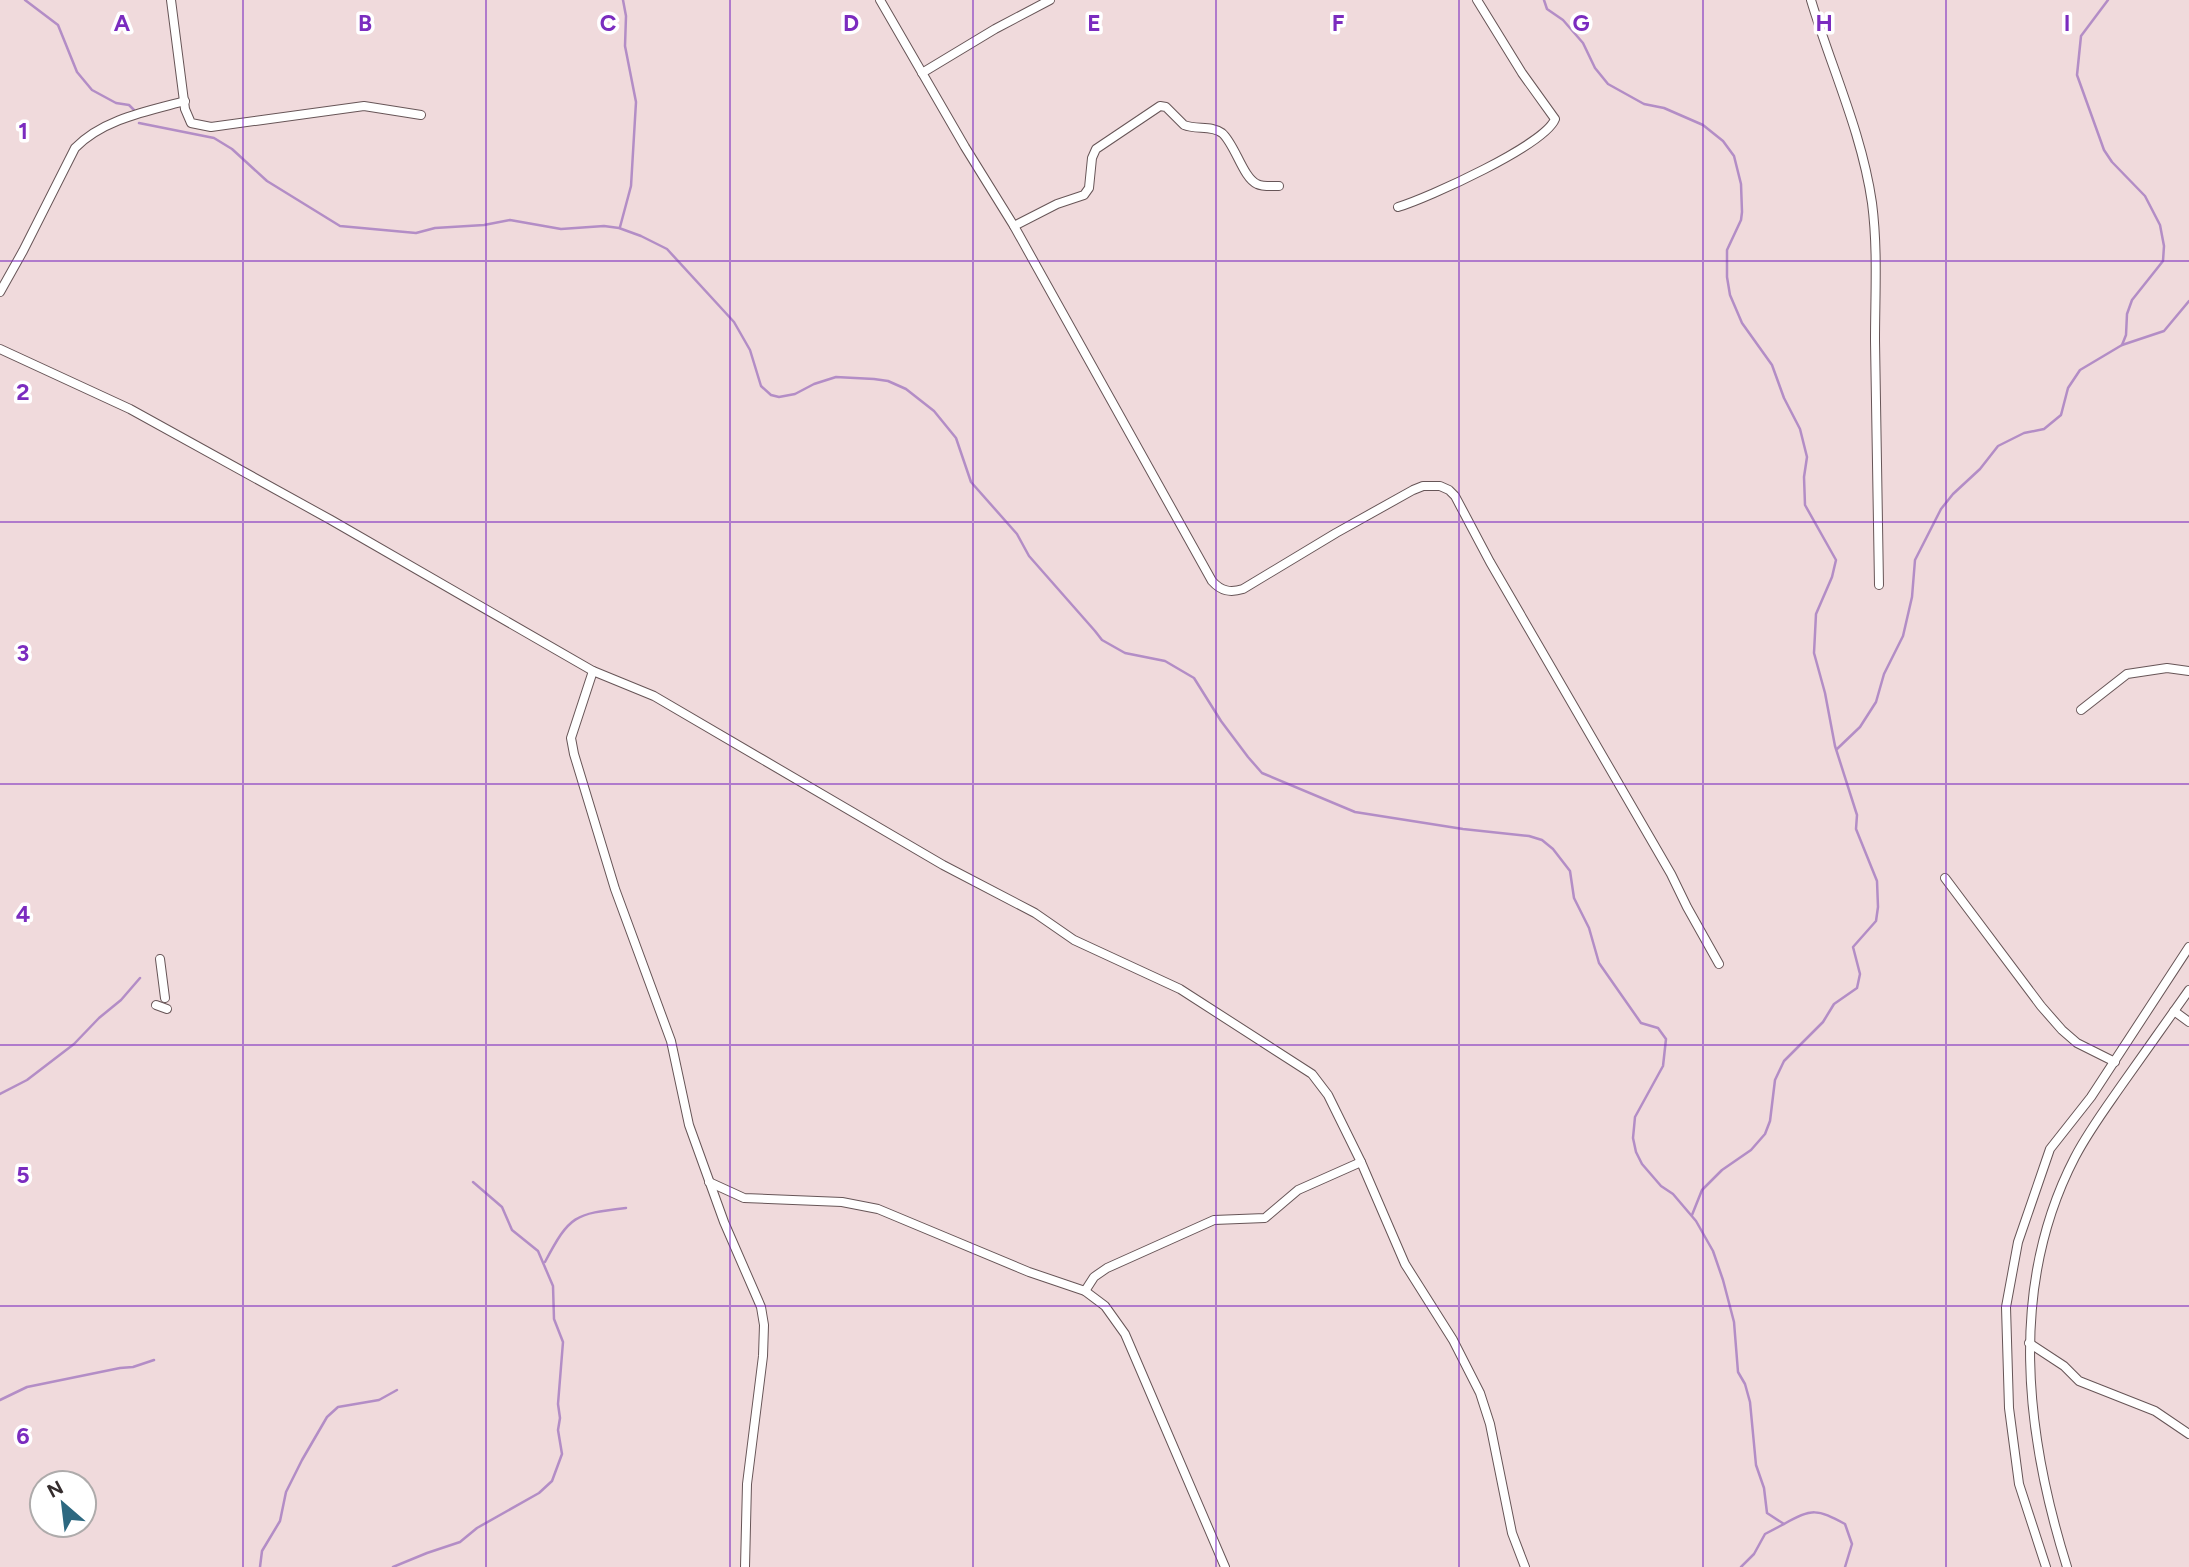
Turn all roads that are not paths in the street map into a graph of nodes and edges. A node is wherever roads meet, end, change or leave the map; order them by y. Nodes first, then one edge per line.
1 (171, 0) edge
2 (880, 0) edge
3 (1050, 0) edge
4 (1477, 0) edge
5 (1811, 0) edge
6 (922, 73) junction
7 (185, 101) junction
8 (421, 115) dead end
9 (1279, 187) dead end
10 (1398, 207) dead end
11 (1014, 226) junction
12 (0, 292) edge
13 (0, 349) edge
14 (1879, 585) dead end
15 (593, 671) junction
16 (2189, 671) edge
17 (2081, 710) dead end
18 (1945, 878) dead end
19 (2189, 947) edge
20 (160, 959) dead end
21 (1719, 964) dead end
22 (2189, 990) edge
23 (165, 999) dead end
24 (156, 1005) dead end
25 (167, 1009) dead end
26 (2174, 1010) junction
27 (2189, 1022) edge
28 (2115, 1062) junction
29 (1361, 1162) junction
30 (709, 1182) junction
31 (1086, 1292) junction
32 (2029, 1343) junction
33 (2189, 1434) edge
34 (745, 1567) edge
35 (1225, 1567) edge
36 (1525, 1567) edge
37 (2046, 1567) edge
38 (2067, 1567) edge

1 - 7 street
2 - 6 street
3 - 6 street
4 - 10 street
5 - 14 street
6 - 11 street
7 - 8 street
7 - 12 street
9 - 11 street
11 - 21 street
13 - 15 street
15 - 29 street
15 - 30 street
16 - 17 street
18 - 28 street
19 - 28 street
20 - 23 street
22 - 26 street
24 - 25 street
26 - 27 street
26 - 32 street
28 - 37 street
29 - 31 street
29 - 36 street
30 - 31 street
30 - 34 street
31 - 35 street
32 - 33 street
32 - 38 street

